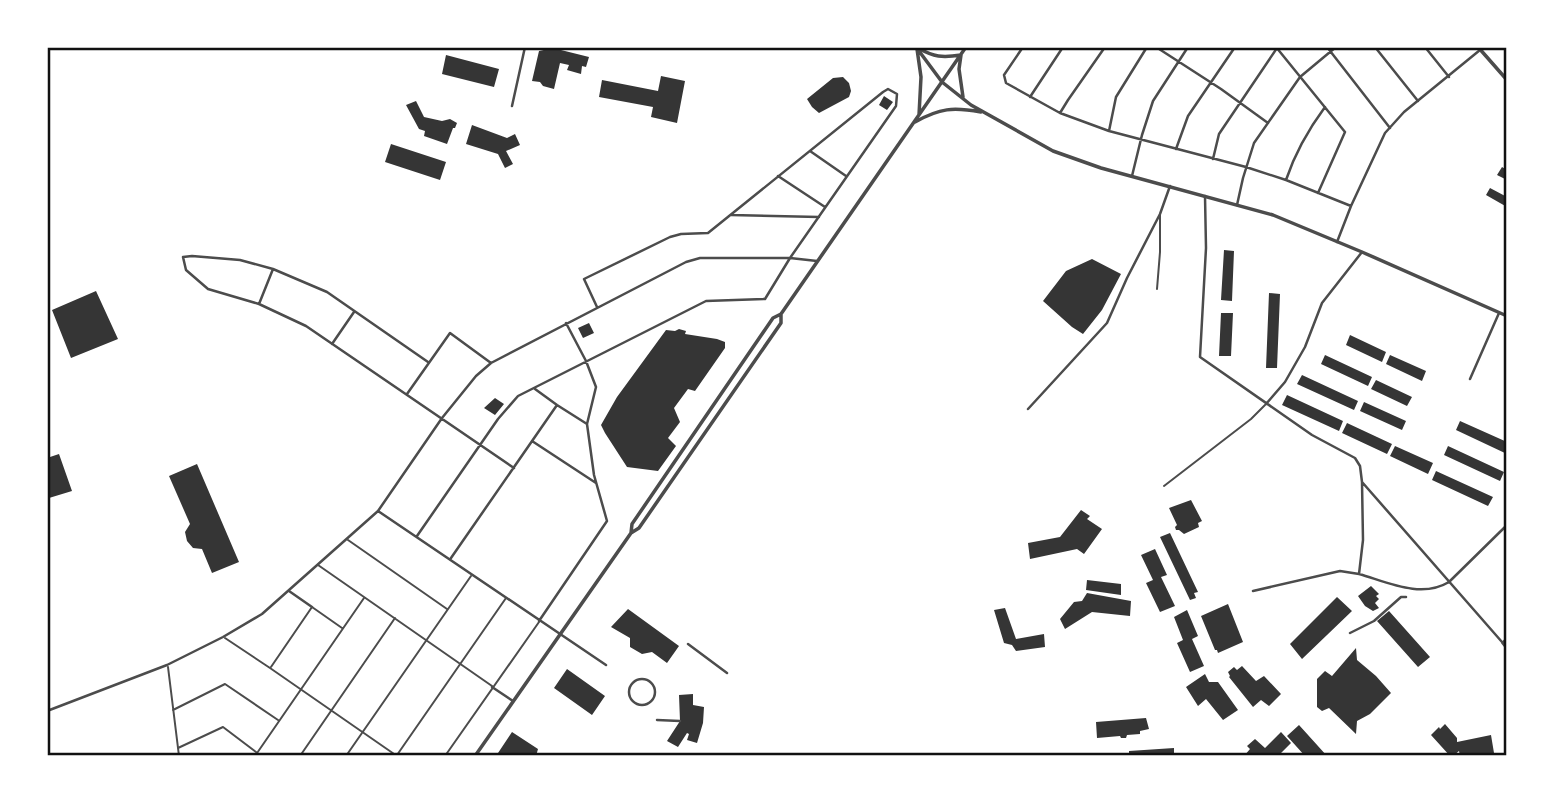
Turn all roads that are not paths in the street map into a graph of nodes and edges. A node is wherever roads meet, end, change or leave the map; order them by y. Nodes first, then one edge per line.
1 (525, 47) edge
2 (916, 47) edge
3 (966, 47) edge
4 (1063, 47) edge
5 (1105, 47) edge
6 (1147, 47) edge
7 (1156, 47) edge
8 (1188, 47) edge
9 (1235, 47) edge
10 (1327, 47) edge
11 (1336, 47) edge
12 (1374, 47) edge
13 (1424, 47) edge
14 (1020, 48) edge
15 (1277, 48) edge
16 (1479, 49) edge
17 (1331, 52) junction
18 (961, 55) junction
19 (1178, 61) junction
20 (1300, 77) junction
21 (1448, 77) junction
22 (1507, 80) edge
23 (943, 82) junction
24 (1209, 82) junction
25 (1030, 97) junction
26 (963, 99) junction
27 (1419, 101) junction
28 (1239, 103) junction
29 (512, 106) dead end
30 (1325, 107) junction
31 (984, 112) junction
32 (1060, 113) junction
33 (919, 115) junction
34 (1268, 122) junction
35 (914, 123) junction
36 (1390, 128) junction
37 (1109, 131) junction
38 (1141, 138) junction
39 (1176, 149) junction
40 (810, 151) junction
41 (1213, 159) junction
42 (1246, 167) junction
43 (778, 176) junction
44 (846, 176) junction
45 (1132, 176) junction
46 (1286, 180) junction
47 (1170, 186) junction
48 (1318, 192) junction
49 (1205, 196) junction
50 (1237, 205) junction
51 (1351, 206) junction
52 (825, 207) junction
53 (1160, 214) junction
54 (730, 215) junction
55 (819, 217) junction
56 (1337, 242) junction
57 (1362, 252) junction
58 (790, 258) junction
59 (817, 261) junction
60 (273, 269) junction
61 (1157, 289) dead end
62 (259, 304) junction
63 (597, 307) junction
64 (355, 311) junction
65 (1499, 313) junction
66 (781, 314) junction
67 (1507, 316) edge
68 (566, 323) junction
69 (332, 344) junction
70 (586, 361) junction
71 (428, 362) junction
72 (491, 363) junction
73 (1469, 379) dead end
74 (535, 388) junction
75 (407, 394) junction
76 (1266, 404) junction
77 (557, 405) junction
78 (1028, 409) dead end
79 (442, 418) junction
80 (587, 424) junction
81 (532, 441) junction
82 (480, 445) junction
83 (514, 468) junction
84 (1362, 482) junction
85 (596, 483) junction
86 (1164, 486) dead end
87 (378, 511) junction
88 (1507, 525) edge
89 (631, 533) junction
90 (417, 536) junction
91 (347, 540) junction
92 (450, 559) junction
93 (318, 565) junction
94 (472, 574) junction
95 (1359, 574) junction
96 (1449, 582) junction
97 (289, 591) junction
98 (1254, 591) dead end
99 (506, 597) junction
100 (1406, 597) dead end
101 (364, 598) junction
102 (312, 607) junction
103 (448, 610) junction
104 (395, 618) junction
105 (539, 621) junction
106 (342, 628) junction
107 (1350, 633) dead end
108 (560, 635) junction
109 (223, 637) junction
110 (426, 640) junction
111 (1505, 641) edge
112 (688, 645) dead end
113 (1507, 648) edge
114 (460, 663) junction
115 (167, 665) junction
116 (606, 666) dead end
117 (270, 668) junction
118 (727, 673) dead end
119 (492, 687) junction
120 (300, 690) junction
121 (652, 700) joint
122 (513, 701) junction
123 (173, 710) junction
124 (331, 710) junction
125 (47, 711) edge
126 (279, 720) junction
127 (657, 720) dead end
128 (680, 721) dead end
129 (363, 732) junction
130 (178, 748) junction
131 (256, 754) edge
132 (179, 756) edge
133 (300, 756) edge
134 (346, 756) edge
135 (397, 756) edge
136 (445, 756) edge
137 (475, 756) edge

1 - 29 street
2 - 18 street
2 - 23 street
2 - 33 street
3 - 18 street
4 - 25 street
5 - 32 street
6 - 37 street
7 - 19 street
8 - 19 street
9 - 24 street
10 - 17 street
11 - 17 street
12 - 27 street
13 - 21 street
14 - 25 street
15 - 20 street
15 - 28 street
16 - 21 street
16 - 22 street
17 - 20 street
17 - 36 street
18 - 23 street
18 - 26 street
19 - 24 street
19 - 38 street
20 - 30 street
20 - 34 street
21 - 27 street
23 - 26 street
23 - 33 street
24 - 28 street
24 - 39 street
25 - 32 street
26 - 31 street
27 - 36 street
28 - 34 street
28 - 41 street
30 - 46 street
30 - 48 street
31 - 35 street
31 - 45 street
32 - 37 street
33 - 35 street
34 - 42 street
35 - 59 street
36 - 51 street
37 - 38 street
38 - 39 street
38 - 45 street
39 - 41 street
40 - 43 street
40 - 44 street
40 - 44 street
41 - 42 street
42 - 46 street
42 - 50 street
43 - 52 street
43 - 54 street
44 - 52 street
45 - 47 street
46 - 48 street
47 - 49 street
47 - 53 street
48 - 51 street
49 - 50 street
49 - 76 street
50 - 56 street
51 - 56 street
52 - 55 street
53 - 61 lane
53 - 78 street
54 - 55 street
54 - 63 street
55 - 58 street
56 - 57 street
57 - 65 street
57 - 76 street
58 - 59 street
58 - 63 street
58 - 70 street
59 - 66 street
60 - 62 street
60 - 62 street
60 - 64 street
62 - 69 street
63 - 68 street
64 - 69 street
64 - 71 street
65 - 67 street
65 - 73 street
66 - 89 street
66 - 89 street
68 - 70 street
68 - 72 street
69 - 75 street
70 - 74 street
70 - 80 street
71 - 72 street
71 - 75 street
72 - 79 street
74 - 77 street
74 - 82 street
75 - 79 street
76 - 84 street
76 - 86 lane
77 - 80 street
77 - 81 street
79 - 82 street
79 - 87 street
80 - 85 street
81 - 83 street
81 - 85 street
82 - 83 street
82 - 90 street
83 - 92 street
84 - 95 street
84 - 96 street
85 - 105 street
87 - 90 street
87 - 91 street
88 - 96 street
89 - 108 street
90 - 92 street
91 - 93 street
91 - 103 lane
92 - 94 street
93 - 97 street
93 - 101 lane
94 - 99 street
94 - 103 lane
95 - 96 street
95 - 98 street
96 - 111 street
97 - 102 street
97 - 109 street
99 - 105 street
99 - 114 lane
100 - 107 street
101 - 104 lane
101 - 106 lane
102 - 106 lane
102 - 117 lane
103 - 110 lane
104 - 110 lane
104 - 124 lane
105 - 108 street
105 - 119 lane
106 - 120 lane
108 - 116 street
108 - 122 street
109 - 115 street
109 - 117 lane
110 - 114 lane
110 - 129 lane
111 - 113 street
112 - 118 street
114 - 119 lane
114 - 135 lane
115 - 123 lane
115 - 125 street
117 - 120 lane
119 - 122 street
119 - 136 lane
120 - 124 lane
120 - 126 lane
121 - 121 street
122 - 137 street
123 - 126 lane
123 - 130 lane
124 - 129 lane
124 - 133 lane
126 - 131 lane
127 - 128 street
129 - 134 lane
129 - 135 lane
130 - 131 lane
130 - 132 lane

